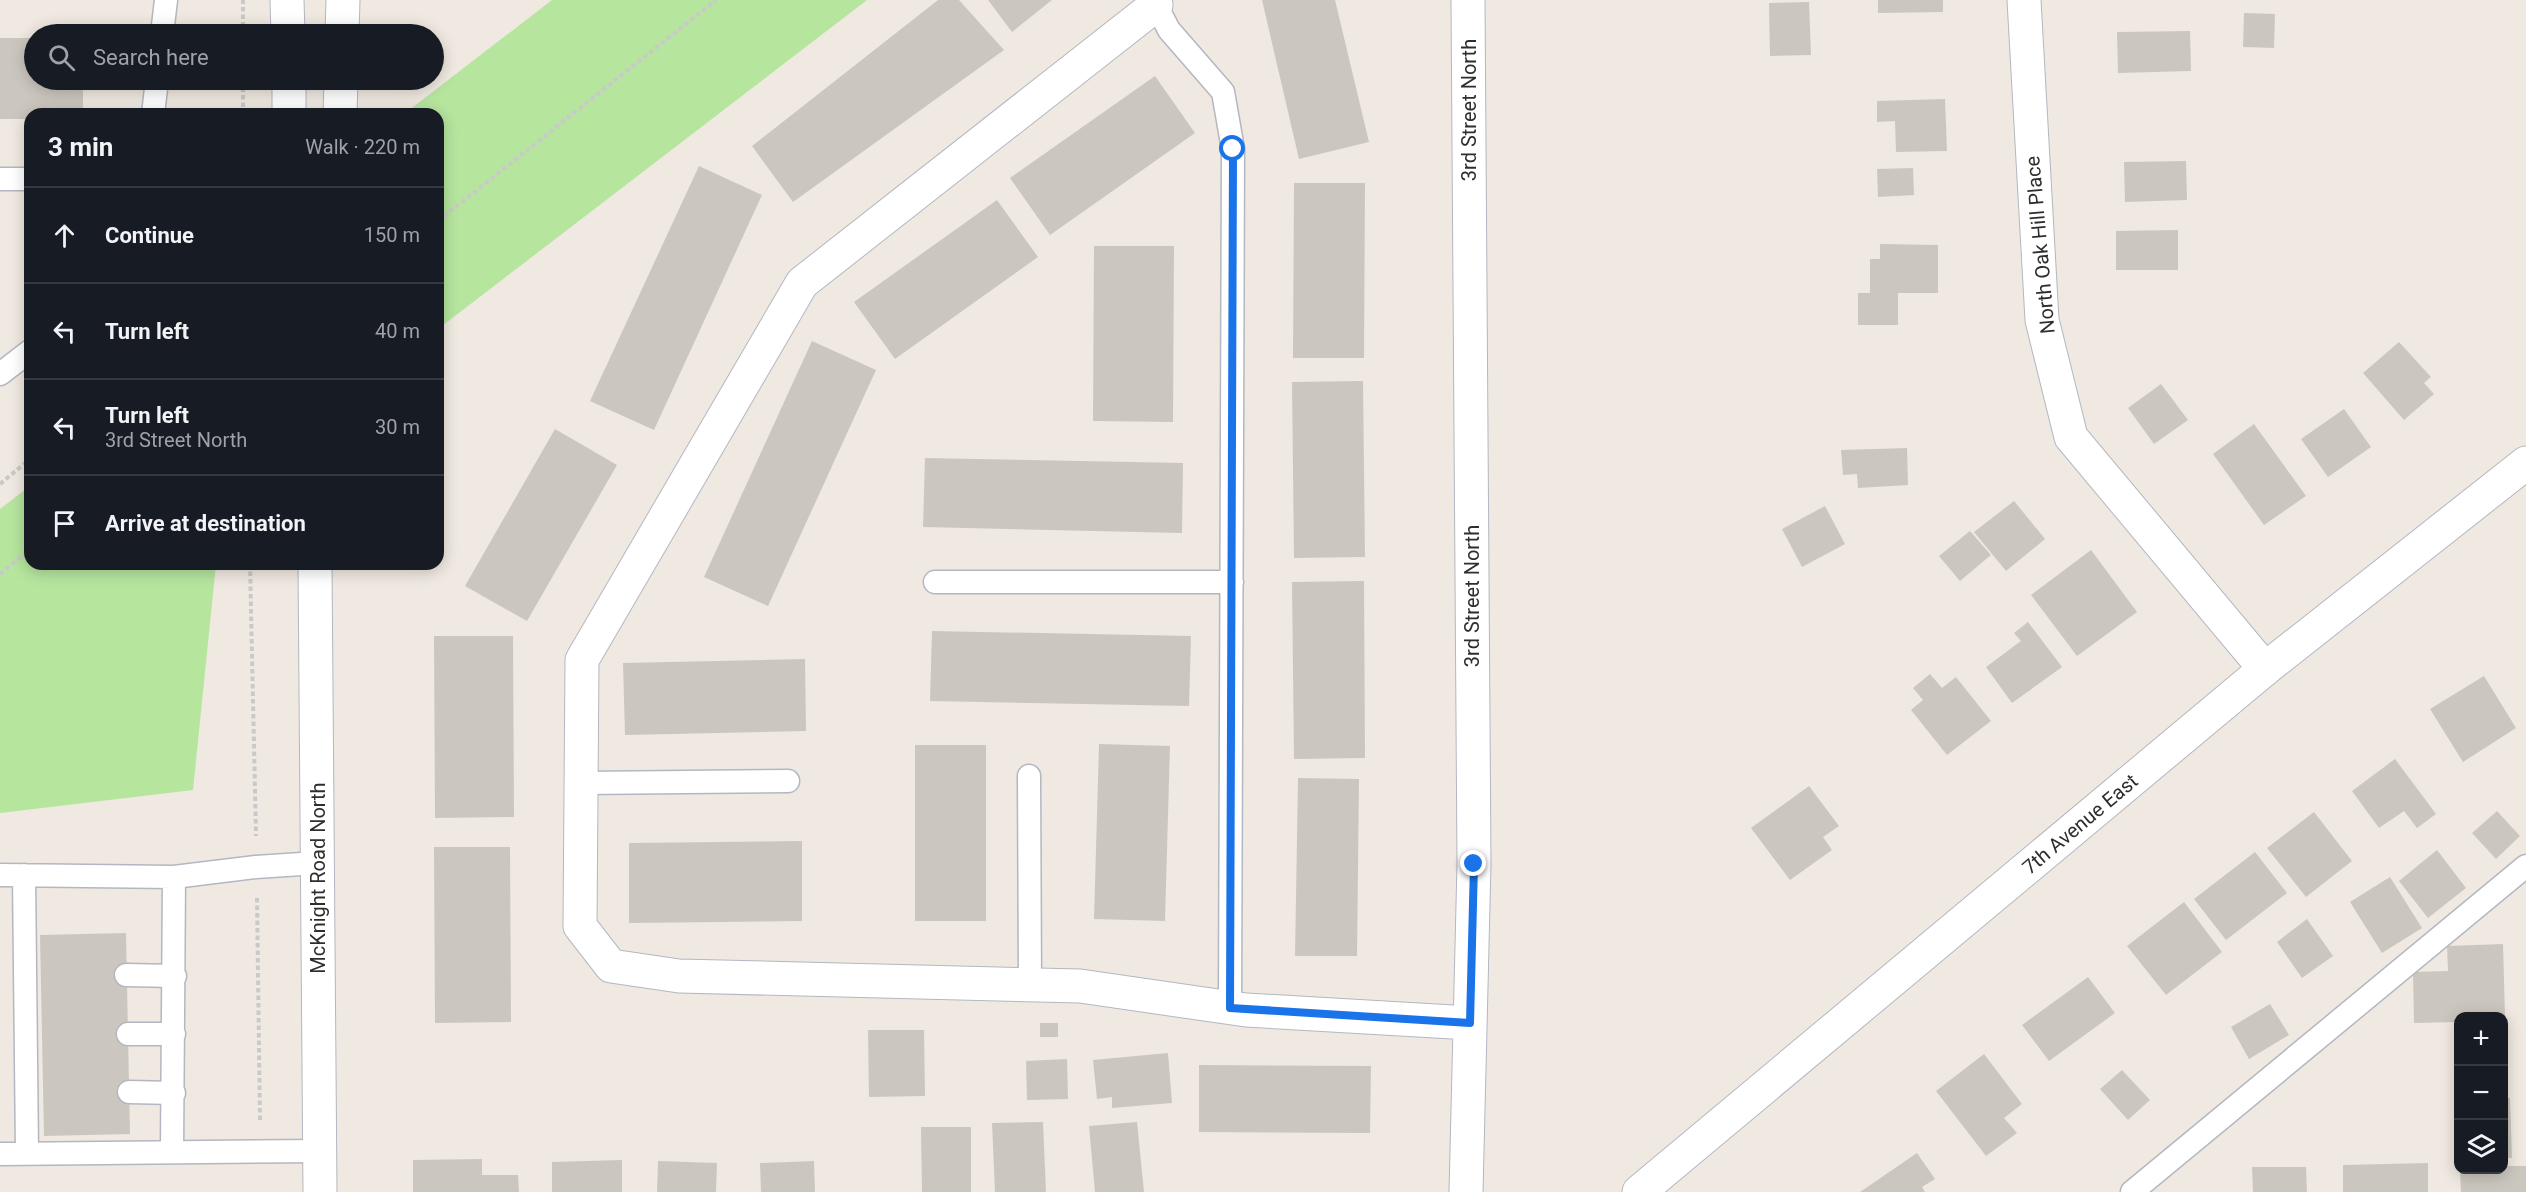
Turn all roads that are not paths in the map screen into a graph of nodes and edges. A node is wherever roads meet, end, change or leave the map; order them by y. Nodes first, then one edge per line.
1 (166, 0) edge
2 (287, 0) edge
3 (343, 0) edge
4 (1468, 0) edge
5 (2024, 0) edge
6 (1158, 3) edge
7 (163, 24) edge
8 (288, 24) edge
9 (342, 24) edge
10 (156, 90) edge
11 (289, 90) edge
12 (341, 90) edge
13 (154, 108) edge
14 (289, 108) edge
15 (340, 108) edge
16 (24, 178) edge
17 (0, 179) edge
18 (24, 356) edge
19 (0, 374) edge
20 (2526, 463) edge
21 (315, 570) edge
22 (935, 582) dead end
23 (1232, 582) junction
24 (2265, 669) junction
25 (1029, 776) dead end
26 (788, 781) dead end
27 (581, 783) junction
28 (318, 863) junction
29 (2526, 866) edge
30 (0, 874) edge
31 (24, 875) junction
32 (174, 877) junction
33 (126, 975) dead end
34 (175, 976) junction
35 (1030, 985) junction
36 (1230, 1008) junction
37 (1470, 1023) junction
38 (128, 1034) dead end
39 (174, 1034) junction
40 (129, 1092) dead end
41 (174, 1093) junction
42 (320, 1151) junction
43 (172, 1152) junction
44 (27, 1153) junction
45 (0, 1154) edge
46 (320, 1192) edge
47 (1466, 1192) edge
48 (1639, 1192) edge
49 (2132, 1192) edge

1 - 7 lane
2 - 8 street
3 - 9 street
4 - 37 street, 3rd Street North
5 - 24 street, North Oak Hill Place
6 - 23 lane
6 - 27 street
10 - 13 lane
11 - 14 street
12 - 15 street
16 - 17 lane
18 - 19 lane
20 - 24 street, 7th Avenue East
21 - 28 street, McKnight Road North
22 - 23 lane
23 - 36 lane
24 - 48 street, 7th Avenue East
25 - 35 lane
26 - 27 lane
27 - 35 street
28 - 32 lane
28 - 42 street, McKnight Road North
29 - 49 lane
30 - 31 lane
31 - 32 lane
31 - 44 lane
32 - 34 lane
33 - 34 lane
34 - 39 lane
35 - 36 street
36 - 37 street
37 - 47 street, 3rd Street North
38 - 39 lane
39 - 41 lane
40 - 41 lane
41 - 43 lane
42 - 43 lane
42 - 46 street, McKnight Road North
43 - 44 lane
44 - 45 lane

